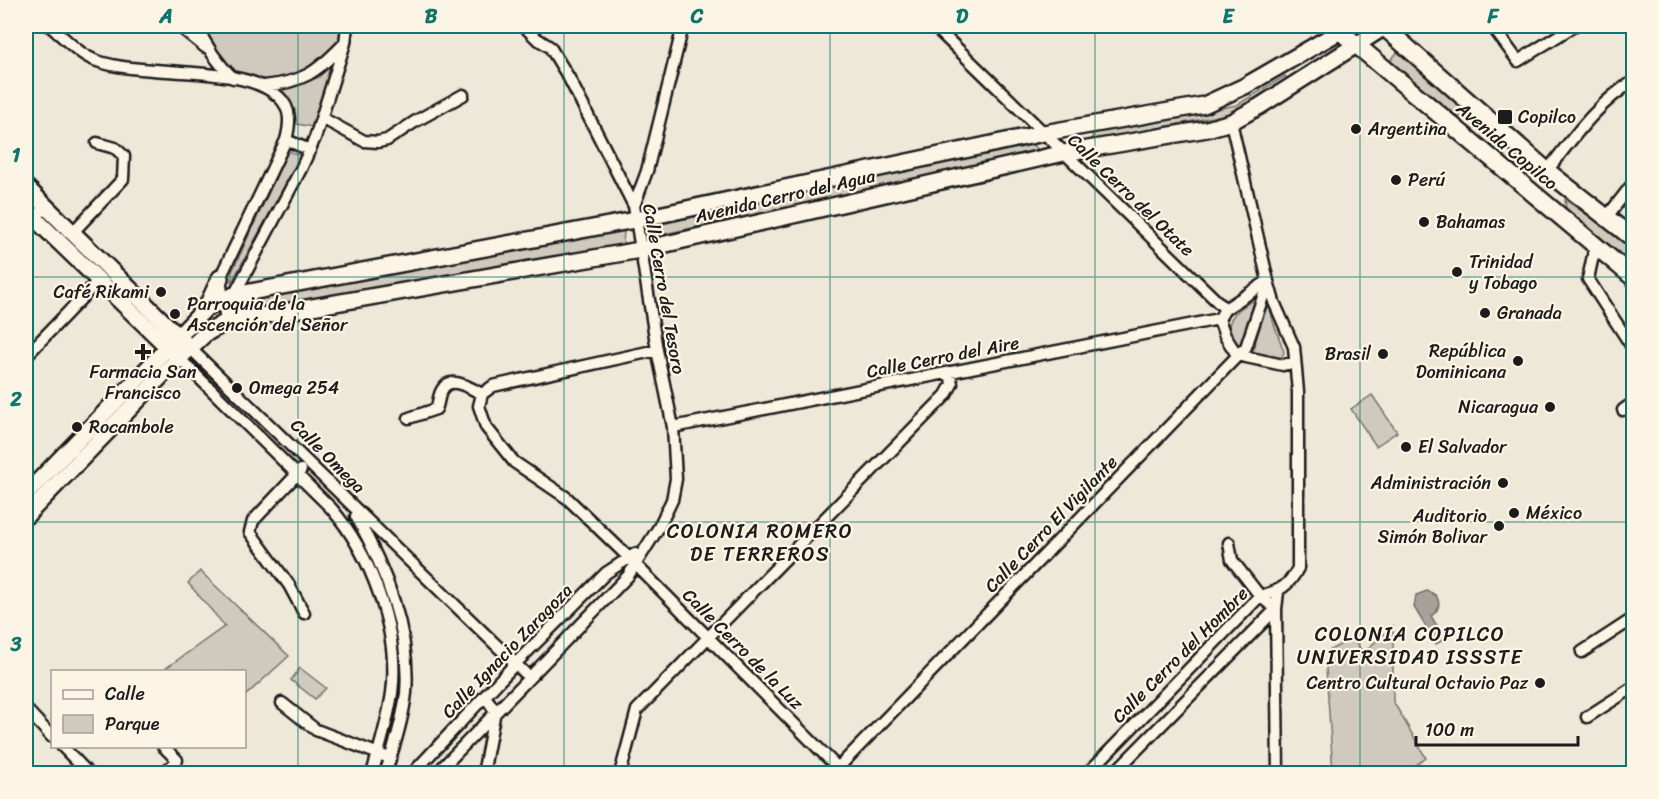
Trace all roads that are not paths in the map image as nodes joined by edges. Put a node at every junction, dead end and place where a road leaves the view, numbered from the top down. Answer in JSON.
{"nodes":[{"id":1,"x":50,"y":26,"type":"edge"},
{"id":2,"x":179,"y":26,"type":"edge"},
{"id":3,"x":197,"y":26,"type":"edge"},
{"id":4,"x":349,"y":26,"type":"edge"},
{"id":5,"x":524,"y":26,"type":"edge"},
{"id":6,"x":683,"y":26,"type":"edge"},
{"id":7,"x":934,"y":26,"type":"edge"},
{"id":8,"x":1385,"y":26,"type":"edge"},
{"id":9,"x":1492,"y":26,"type":"edge"},
{"id":10,"x":1574,"y":26,"type":"edge"},
{"id":11,"x":1341,"y":27,"type":"edge"},
{"id":12,"x":345,"y":43,"type":"junction"},
{"id":13,"x":1356,"y":44,"type":"junction"},
{"id":14,"x":208,"y":49,"type":"junction"},
{"id":15,"x":233,"y":78,"type":"junction"},
{"id":16,"x":1634,"y":81,"type":"edge"},
{"id":17,"x":264,"y":86,"type":"junction"},
{"id":18,"x":463,"y":95,"type":"dead end"},
{"id":19,"x":322,"y":118,"type":"junction"},
{"id":20,"x":1231,"y":122,"type":"junction"},
{"id":21,"x":1044,"y":133,"type":"junction"},
{"id":22,"x":286,"y":140,"type":"junction"},
{"id":23,"x":97,"y":143,"type":"dead end"},
{"id":24,"x":1519,"y":147,"type":"junction"},
{"id":25,"x":310,"y":150,"type":"junction"},
{"id":26,"x":1064,"y":153,"type":"junction"},
{"id":27,"x":1505,"y":170,"type":"junction"},
{"id":28,"x":1547,"y":171,"type":"junction"},
{"id":29,"x":1634,"y":182,"type":"edge"},
{"id":30,"x":26,"y":187,"type":"edge"},
{"id":31,"x":1584,"y":201,"type":"junction"},
{"id":32,"x":1548,"y":206,"type":"junction"},
{"id":33,"x":47,"y":207,"type":"junction"},
{"id":34,"x":635,"y":213,"type":"junction"},
{"id":35,"x":1606,"y":218,"type":"junction"},
{"id":36,"x":29,"y":219,"type":"edge"},
{"id":37,"x":74,"y":232,"type":"junction"},
{"id":38,"x":1634,"y":239,"type":"edge"},
{"id":39,"x":1595,"y":246,"type":"junction"},
{"id":40,"x":640,"y":250,"type":"junction"},
{"id":41,"x":220,"y":278,"type":"junction"},
{"id":42,"x":1634,"y":278,"type":"edge"},
{"id":43,"x":99,"y":280,"type":"junction"},
{"id":44,"x":1268,"y":281,"type":"junction"},
{"id":45,"x":229,"y":297,"type":"junction"},
{"id":46,"x":205,"y":309,"type":"junction"},
{"id":47,"x":1222,"y":314,"type":"junction"},
{"id":48,"x":230,"y":321,"type":"junction"},
{"id":49,"x":179,"y":348,"type":"junction"},
{"id":50,"x":657,"y":350,"type":"junction"},
{"id":51,"x":1634,"y":350,"type":"edge"},
{"id":52,"x":1237,"y":355,"type":"junction"},
{"id":53,"x":26,"y":356,"type":"edge"},
{"id":54,"x":1295,"y":362,"type":"junction"},
{"id":55,"x":950,"y":372,"type":"junction"},
{"id":56,"x":482,"y":394,"type":"junction"},
{"id":57,"x":1634,"y":402,"type":"edge"},
{"id":58,"x":1623,"y":410,"type":"dead end"},
{"id":59,"x":409,"y":418,"type":"dead end"},
{"id":60,"x":673,"y":427,"type":"junction"},
{"id":61,"x":308,"y":463,"type":"junction"},
{"id":62,"x":298,"y":474,"type":"junction"},
{"id":63,"x":28,"y":487,"type":"edge"},
{"id":64,"x":351,"y":507,"type":"junction"},
{"id":65,"x":26,"y":516,"type":"edge"},
{"id":66,"x":1229,"y":543,"type":"dead end"},
{"id":67,"x":633,"y":561,"type":"junction"},
{"id":68,"x":1278,"y":592,"type":"junction"},
{"id":69,"x":1260,"y":596,"type":"junction"},
{"id":70,"x":1276,"y":609,"type":"junction"},
{"id":71,"x":304,"y":613,"type":"dead end"},
{"id":72,"x":1634,"y":618,"type":"edge"},
{"id":73,"x":707,"y":638,"type":"junction"},
{"id":74,"x":1582,"y":652,"type":"dead end"},
{"id":75,"x":515,"y":664,"type":"junction"},
{"id":76,"x":528,"y":676,"type":"junction"},
{"id":77,"x":1632,"y":688,"type":"dead end"},
{"id":78,"x":484,"y":696,"type":"junction"},
{"id":79,"x":282,"y":703,"type":"dead end"},
{"id":80,"x":26,"y":709,"type":"edge"},
{"id":81,"x":495,"y":711,"type":"junction"},
{"id":82,"x":1587,"y":717,"type":"dead end"},
{"id":83,"x":51,"y":735,"type":"edge"},
{"id":84,"x":63,"y":748,"type":"edge"},
{"id":85,"x":164,"y":748,"type":"edge"},
{"id":86,"x":378,"y":753,"type":"junction"},
{"id":87,"x":390,"y":758,"type":"junction"},
{"id":88,"x":838,"y":772,"type":"edge"},
{"id":89,"x":89,"y":774,"type":"edge"},
{"id":90,"x":163,"y":774,"type":"edge"},
{"id":91,"x":372,"y":774,"type":"edge"},
{"id":92,"x":385,"y":774,"type":"edge"},
{"id":93,"x":412,"y":774,"type":"edge"},
{"id":94,"x":435,"y":774,"type":"edge"},
{"id":95,"x":483,"y":774,"type":"edge"},
{"id":96,"x":620,"y":774,"type":"edge"},
{"id":97,"x":1087,"y":774,"type":"edge"},
{"id":98,"x":1113,"y":774,"type":"edge"},
{"id":99,"x":1278,"y":774,"type":"edge"}],
"edges":[{"from":1,"to":15,"type":"street"},
{"from":2,"to":14,"type":"street"},
{"from":3,"to":14,"type":"street"},
{"from":4,"to":12,"type":"street"},
{"from":5,"to":34,"type":"street","name":"Calle Cerro del Tesoro"},
{"from":6,"to":34,"type":"street"},
{"from":7,"to":21,"type":"street","name":"Calle Cerro del Otate"},
{"from":8,"to":13,"type":"street","name":"Avenida Cerro del Agua"},
{"from":8,"to":24,"type":"main road","name":"Avenida Copilco"},
{"from":9,"to":10,"type":"street"},
{"from":11,"to":13,"type":"main road","name":"Avenida Copilco"},
{"from":11,"to":21,"type":"street","name":"Avenida Cerro del Agua"},
{"from":12,"to":17,"type":"street"},
{"from":12,"to":19,"type":"street"},
{"from":13,"to":20,"type":"street","name":"Avenida Cerro del Agua"},
{"from":13,"to":27,"type":"main road","name":"Avenida Copilco"},
{"from":14,"to":15,"type":"street"},
{"from":15,"to":17,"type":"street"},
{"from":16,"to":28,"type":"street"},
{"from":17,"to":22,"type":"street"},
{"from":18,"to":19,"type":"street"},
{"from":19,"to":25,"type":"street"},
{"from":20,"to":26,"type":"street","name":"Avenida Cerro del Agua"},
{"from":20,"to":44,"type":"street"},
{"from":21,"to":26,"type":"street","name":"Calle Cerro del Otate"},
{"from":21,"to":34,"type":"street","name":"Avenida Cerro del Agua"},
{"from":22,"to":25,"type":"street"},
{"from":22,"to":41,"type":"street"},
{"from":23,"to":37,"type":"street"},
{"from":24,"to":27,"type":"main road"},
{"from":24,"to":28,"type":"main road","name":"Avenida Copilco"},
{"from":25,"to":45,"type":"street"},
{"from":26,"to":40,"type":"street","name":"Avenida Cerro del Agua"},
{"from":26,"to":47,"type":"street","name":"Calle Cerro del Otate"},
{"from":27,"to":32,"type":"main road","name":"Avenida Copilco"},
{"from":28,"to":31,"type":"main road","name":"Avenida Copilco"},
{"from":29,"to":35,"type":"street"},
{"from":30,"to":33,"type":"street","name":"Calle Omega"},
{"from":31,"to":32,"type":"main road"},
{"from":31,"to":35,"type":"main road","name":"Avenida Copilco"},
{"from":32,"to":39,"type":"main road","name":"Avenida Copilco"},
{"from":33,"to":36,"type":"street"},
{"from":33,"to":37,"type":"street","name":"Calle Omega"},
{"from":34,"to":40,"type":"street","name":"Calle Cerro del Tesoro"},
{"from":34,"to":45,"type":"street","name":"Avenida Cerro del Agua"},
{"from":35,"to":38,"type":"main road","name":"Avenida Copilco"},
{"from":36,"to":43,"type":"street","name":"Calle Omega"},
{"from":37,"to":49,"type":"street","name":"Calle Omega"},
{"from":39,"to":42,"type":"main road","name":"Avenida Copilco"},
{"from":39,"to":51,"type":"street"},
{"from":40,"to":48,"type":"street","name":"Avenida Cerro del Agua"},
{"from":40,"to":50,"type":"street","name":"Calle Cerro del Tesoro"},
{"from":41,"to":45,"type":"street"},
{"from":41,"to":46,"type":"street"},
{"from":43,"to":49,"type":"street","name":"Calle Omega"},
{"from":43,"to":53,"type":"street"},
{"from":44,"to":47,"type":"street"},
{"from":44,"to":52,"type":"street","name":"Calle Cerro El Vigilante"},
{"from":44,"to":54,"type":"street"},
{"from":45,"to":46,"type":"street","name":"Avenida Cerro del Agua"},
{"from":45,"to":48,"type":"street"},
{"from":46,"to":49,"type":"street","name":"Avenida Cerro del Agua"},
{"from":47,"to":52,"type":"street","name":"Calle Cerro del Otate"},
{"from":47,"to":55,"type":"street","name":"Calle Cerro del Aire"},
{"from":48,"to":49,"type":"street","name":"Avenida Cerro del Agua"},
{"from":49,"to":61,"type":"street","name":"Calle Omega"},
{"from":49,"to":62,"type":"street","name":"Calle Omega"},
{"from":49,"to":63,"type":"street"},
{"from":49,"to":65,"type":"street"},
{"from":50,"to":56,"type":"street"},
{"from":50,"to":60,"type":"street","name":"Calle Cerro del Tesoro"},
{"from":52,"to":54,"type":"street"},
{"from":52,"to":88,"type":"street","name":"Calle Cerro El Vigilante"},
{"from":54,"to":68,"type":"street"},
{"from":55,"to":60,"type":"street","name":"Calle Cerro del Aire"},
{"from":55,"to":73,"type":"street"},
{"from":56,"to":59,"type":"street"},
{"from":56,"to":67,"type":"street","name":"Calle Cerro de la Luz"},
{"from":57,"to":58,"type":"street"},
{"from":60,"to":67,"type":"street","name":"Calle Cerro del Tesoro"},
{"from":61,"to":62,"type":"street"},
{"from":61,"to":64,"type":"street","name":"Calle Omega"},
{"from":62,"to":71,"type":"street"},
{"from":62,"to":86,"type":"street","name":"Calle Omega"},
{"from":64,"to":75,"type":"street","name":"Calle Omega"},
{"from":64,"to":87,"type":"street"},
{"from":66,"to":69,"type":"street"},
{"from":67,"to":73,"type":"street","name":"Calle Cerro de la Luz"},
{"from":67,"to":75,"type":"street","name":"Calle Ignacio Zaragoza"},
{"from":67,"to":76,"type":"street","name":"Calle Ignacio Zaragoza"},
{"from":68,"to":69,"type":"street","name":"Calle Cerro del Hombre"},
{"from":68,"to":70,"type":"street","name":"Calle Cerro del Hombre"},
{"from":69,"to":70,"type":"street"},
{"from":69,"to":97,"type":"street","name":"Calle Cerro del Hombre"},
{"from":70,"to":98,"type":"street","name":"Calle Cerro del Hombre"},
{"from":70,"to":99,"type":"street"},
{"from":72,"to":74,"type":"street"},
{"from":73,"to":88,"type":"street","name":"Calle Cerro de la Luz"},
{"from":73,"to":96,"type":"street"},
{"from":75,"to":76,"type":"street","name":"Calle Omega"},
{"from":75,"to":78,"type":"street","name":"Calle Ignacio Zaragoza"},
{"from":76,"to":81,"type":"street","name":"Calle Ignacio Zaragoza"},
{"from":77,"to":82,"type":"street"},
{"from":78,"to":81,"type":"street"},
{"from":78,"to":93,"type":"street","name":"Calle Ignacio Zaragoza"},
{"from":79,"to":86,"type":"street"},
{"from":80,"to":83,"type":"street"},
{"from":81,"to":94,"type":"street","name":"Calle Ignacio Zaragoza"},
{"from":81,"to":95,"type":"street"},
{"from":84,"to":89,"type":"street"},
{"from":85,"to":90,"type":"street"},
{"from":86,"to":87,"type":"street"},
{"from":86,"to":91,"type":"street","name":"Calle Omega"},
{"from":87,"to":92,"type":"street"}]}
